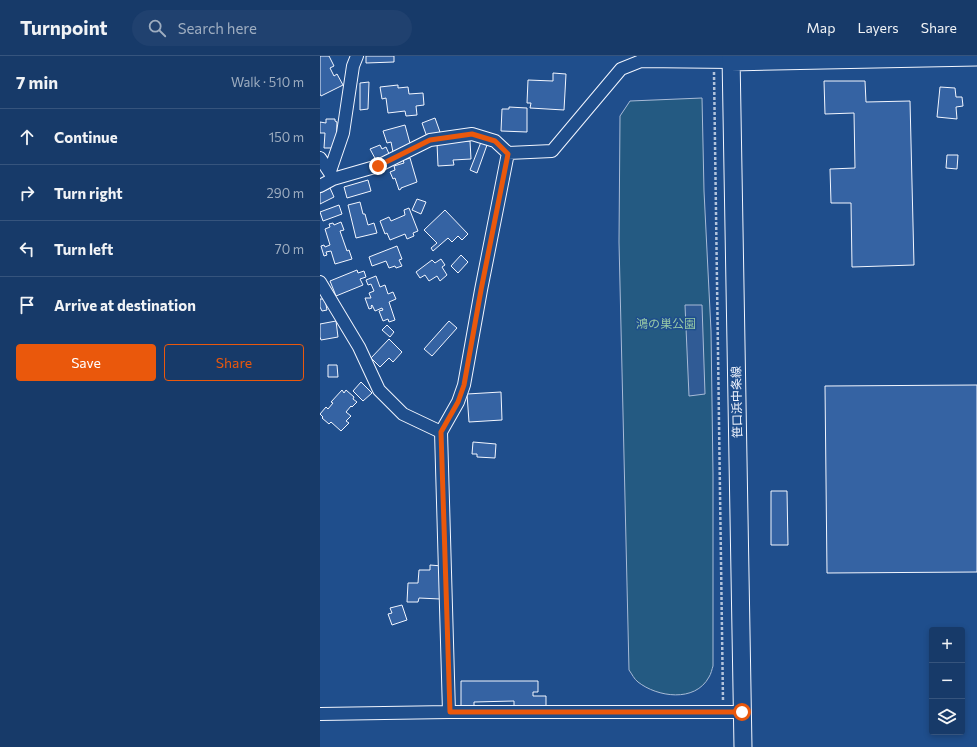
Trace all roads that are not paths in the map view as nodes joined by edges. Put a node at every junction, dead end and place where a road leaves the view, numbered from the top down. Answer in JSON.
{"nodes":[{"id":1,"x":357,"y":56,"type":"edge"},
{"id":2,"x":977,"y":57,"type":"edge"},
{"id":3,"x":731,"y":59,"type":"edge"},
{"id":4,"x":508,"y":154,"type":"junction"},
{"id":5,"x":320,"y":158,"type":"edge"},
{"id":6,"x":331,"y":175,"type":"junction"},
{"id":7,"x":320,"y":186,"type":"edge"},
{"id":8,"x":320,"y":282,"type":"edge"},
{"id":9,"x":441,"y":432,"type":"junction"},
{"id":10,"x":450,"y":712,"type":"junction"},
{"id":11,"x":742,"y":712,"type":"junction"},
{"id":12,"x":320,"y":714,"type":"edge"},
{"id":13,"x":743,"y":747,"type":"edge"}],
"edges":[{"from":1,"to":6,"type":"street"},
{"from":2,"to":3,"type":"main road"},
{"from":3,"to":4,"type":"street"},
{"from":3,"to":11,"type":"main road","name":"笹口浜中条線"},
{"from":4,"to":6,"type":"street"},
{"from":4,"to":9,"type":"street"},
{"from":5,"to":6,"type":"street"},
{"from":6,"to":7,"type":"street"},
{"from":8,"to":9,"type":"street"},
{"from":9,"to":10,"type":"street"},
{"from":10,"to":11,"type":"street"},
{"from":10,"to":12,"type":"street"},
{"from":11,"to":13,"type":"main road","name":"笹口浜中条線"}]}
